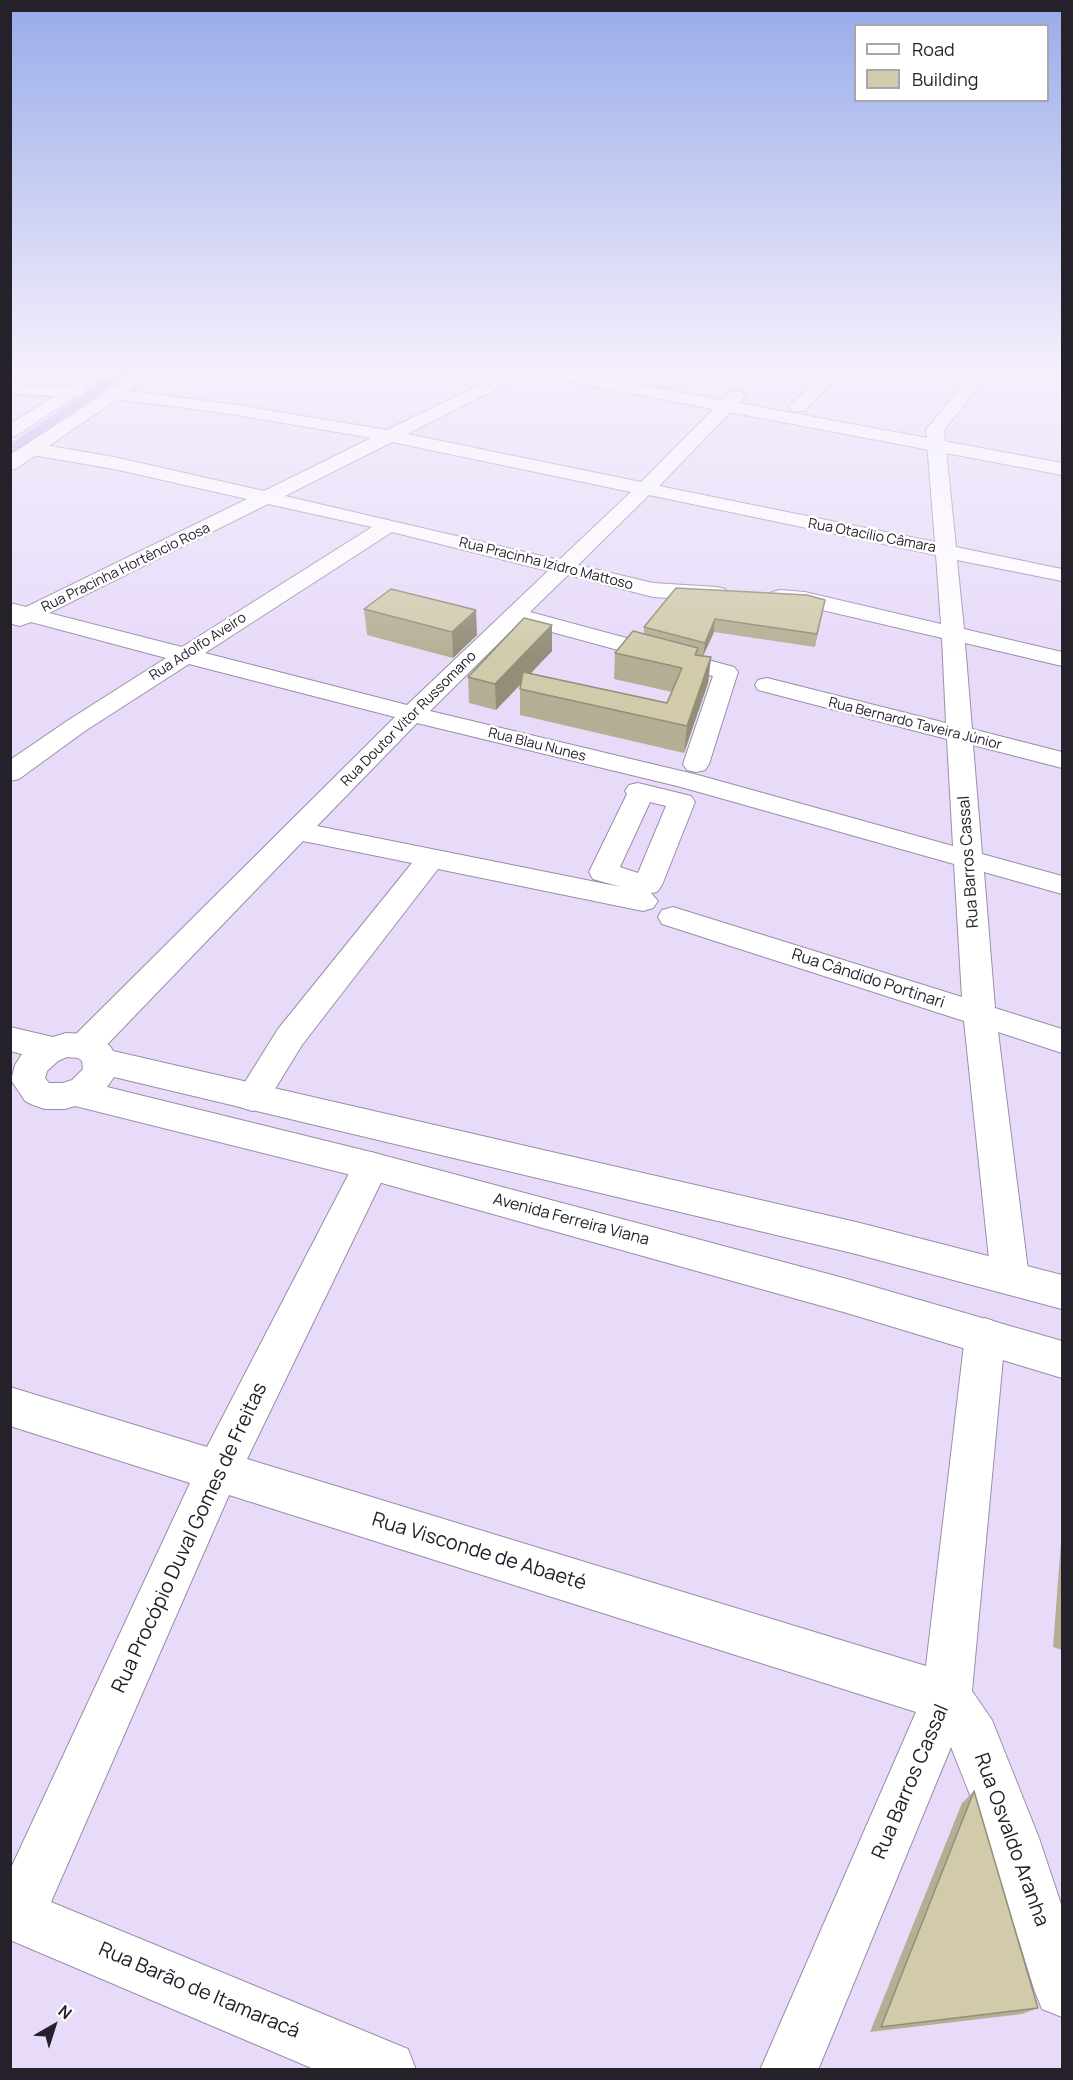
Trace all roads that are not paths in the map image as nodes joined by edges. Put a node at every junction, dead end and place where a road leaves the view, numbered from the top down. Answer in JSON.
{"nodes":[{"id":1,"x":114,"y":463,"type":"edge"},
{"id":2,"x":337,"y":463,"type":"edge"},
{"id":3,"x":517,"y":463,"type":"edge"},
{"id":4,"x":671,"y":463,"type":"edge"},
{"id":5,"x":938,"y":463,"type":"edge"},
{"id":6,"x":1038,"y":463,"type":"edge"},
{"id":7,"x":1062,"y":469,"type":"edge"},
{"id":8,"x":644,"y":490,"type":"junction"},
{"id":9,"x":268,"y":498,"type":"junction"},
{"id":10,"x":389,"y":525,"type":"junction"},
{"id":11,"x":946,"y":551,"type":"junction"},
{"id":12,"x":563,"y":569,"type":"junction"},
{"id":13,"x":1062,"y":575,"type":"edge"},
{"id":14,"x":732,"y":595,"type":"edge"},
{"id":15,"x":756,"y":595,"type":"edge"},
{"id":16,"x":515,"y":615,"type":"junction"},
{"id":17,"x":17,"y":616,"type":"edge"},
{"id":18,"x":953,"y":634,"type":"junction"},
{"id":19,"x":184,"y":655,"type":"junction"},
{"id":20,"x":1062,"y":659,"type":"edge"},
{"id":21,"x":767,"y":685,"type":"dead end"},
{"id":22,"x":412,"y":714,"type":"junction"},
{"id":23,"x":960,"y":736,"type":"junction"},
{"id":24,"x":1062,"y":760,"type":"edge"},
{"id":25,"x":615,"y":764,"type":"junction"},
{"id":26,"x":696,"y":764,"type":"dead end"},
{"id":27,"x":10,"y":773,"type":"edge"},
{"id":28,"x":641,"y":792,"type":"dead end"},
{"id":29,"x":297,"y":831,"type":"junction"},
{"id":30,"x":432,"y":857,"type":"junction"},
{"id":31,"x":968,"y":859,"type":"junction"},
{"id":32,"x":1062,"y":885,"type":"edge"},
{"id":33,"x":643,"y":901,"type":"dead end"},
{"id":34,"x":673,"y":916,"type":"dead end"},
{"id":35,"x":979,"y":1014,"type":"junction"},
{"id":36,"x":10,"y":1039,"type":"edge"},
{"id":37,"x":1062,"y":1041,"type":"edge"},
{"id":38,"x":52,"y":1049,"type":"junction"},
{"id":39,"x":93,"y":1054,"type":"junction"},
{"id":40,"x":19,"y":1078,"type":"edge"},
{"id":41,"x":76,"y":1092,"type":"junction"},
{"id":42,"x":252,"y":1098,"type":"junction"},
{"id":43,"x":371,"y":1166,"type":"junction"},
{"id":44,"x":1010,"y":1278,"type":"junction"},
{"id":45,"x":1062,"y":1292,"type":"edge"},
{"id":46,"x":985,"y":1336,"type":"junction"},
{"id":47,"x":1062,"y":1360,"type":"edge"},
{"id":48,"x":10,"y":1406,"type":"edge"},
{"id":49,"x":218,"y":1471,"type":"junction"},
{"id":50,"x":947,"y":1697,"type":"junction"},
{"id":51,"x":14,"y":1914,"type":"edge"},
{"id":52,"x":1062,"y":1989,"type":"edge"},
{"id":53,"x":387,"y":2070,"type":"edge"},
{"id":54,"x":789,"y":2070,"type":"edge"}],
"edges":[{"from":1,"to":9,"type":"street","name":"Rua Pracinha Izidro Mattoso"},
{"from":2,"to":9,"type":"street","name":"Rua Pracinha Hortêncio Rosa"},
{"from":3,"to":8,"type":"street","name":"Rua Otacílio Câmara"},
{"from":4,"to":8,"type":"street","name":"Rua Doutor Vitor Russomano"},
{"from":5,"to":11,"type":"street","name":"Rua Barros Cassal"},
{"from":6,"to":7,"type":"street"},
{"from":8,"to":11,"type":"street","name":"Rua Otacílio Câmara"},
{"from":8,"to":12,"type":"street","name":"Rua Doutor Vitor Russomano"},
{"from":9,"to":10,"type":"street","name":"Rua Pracinha Izidro Mattoso"},
{"from":9,"to":17,"type":"street","name":"Rua Pracinha Hortêncio Rosa"},
{"from":10,"to":12,"type":"street","name":"Rua Pracinha Izidro Mattoso"},
{"from":10,"to":19,"type":"street","name":"Rua Adolfo Aveiro"},
{"from":11,"to":13,"type":"street","name":"Rua Otacílio Câmara"},
{"from":11,"to":18,"type":"street","name":"Rua Barros Cassal"},
{"from":12,"to":14,"type":"street","name":"Rua Pracinha Izidro Mattoso"},
{"from":12,"to":16,"type":"street","name":"Rua Doutor Vitor Russomano"},
{"from":15,"to":18,"type":"street"},
{"from":16,"to":22,"type":"street","name":"Rua Doutor Vitor Russomano"},
{"from":16,"to":26,"type":"street"},
{"from":17,"to":19,"type":"street","name":"Rua Blau Nunes"},
{"from":18,"to":20,"type":"street"},
{"from":18,"to":23,"type":"street","name":"Rua Barros Cassal"},
{"from":19,"to":22,"type":"street","name":"Rua Blau Nunes"},
{"from":19,"to":27,"type":"street","name":"Rua Adolfo Aveiro"},
{"from":21,"to":23,"type":"street","name":"Rua Bernardo Taveira Júnior"},
{"from":22,"to":25,"type":"street","name":"Rua Blau Nunes"},
{"from":22,"to":29,"type":"street","name":"Rua Doutor Vitor Russomano"},
{"from":23,"to":24,"type":"street","name":"Rua Bernardo Taveira Júnior"},
{"from":23,"to":31,"type":"street","name":"Rua Barros Cassal"},
{"from":25,"to":28,"type":"street"},
{"from":25,"to":31,"type":"street","name":"Rua Blau Nunes"},
{"from":29,"to":30,"type":"street"},
{"from":29,"to":39,"type":"street","name":"Rua Doutor Vitor Russomano"},
{"from":30,"to":33,"type":"street"},
{"from":30,"to":42,"type":"street"},
{"from":31,"to":32,"type":"street","name":"Rua Blau Nunes"},
{"from":31,"to":35,"type":"street","name":"Rua Barros Cassal"},
{"from":34,"to":35,"type":"street","name":"Rua Cândido Portinari"},
{"from":35,"to":37,"type":"street","name":"Rua Cândido Portinari"},
{"from":35,"to":44,"type":"street","name":"Rua Barros Cassal"},
{"from":36,"to":38,"type":"street"},
{"from":38,"to":39,"type":"street"},
{"from":38,"to":40,"type":"street"},
{"from":39,"to":41,"type":"street","name":"Rua Doutor Vitor Russomano"},
{"from":39,"to":42,"type":"street"},
{"from":40,"to":41,"type":"street"},
{"from":41,"to":43,"type":"street","name":"Avenida Ferreira Viana"},
{"from":42,"to":44,"type":"street"},
{"from":43,"to":46,"type":"street","name":"Avenida Ferreira Viana"},
{"from":43,"to":49,"type":"street","name":"Rua Procópio Duval Gomes de Freitas"},
{"from":44,"to":45,"type":"street"},
{"from":46,"to":47,"type":"street","name":"Avenida Ferreira Viana"},
{"from":46,"to":50,"type":"street","name":"Rua Barros Cassal"},
{"from":48,"to":49,"type":"street","name":"Rua Visconde de Abaeté"},
{"from":49,"to":50,"type":"street","name":"Rua Visconde de Abaeté"},
{"from":49,"to":51,"type":"street","name":"Rua Procópio Duval Gomes de Freitas"},
{"from":50,"to":52,"type":"street","name":"Rua Osvaldo Aranha"},
{"from":50,"to":54,"type":"street","name":"Rua Barros Cassal"},
{"from":51,"to":53,"type":"street","name":"Rua Barão de Itamaracá"}]}
